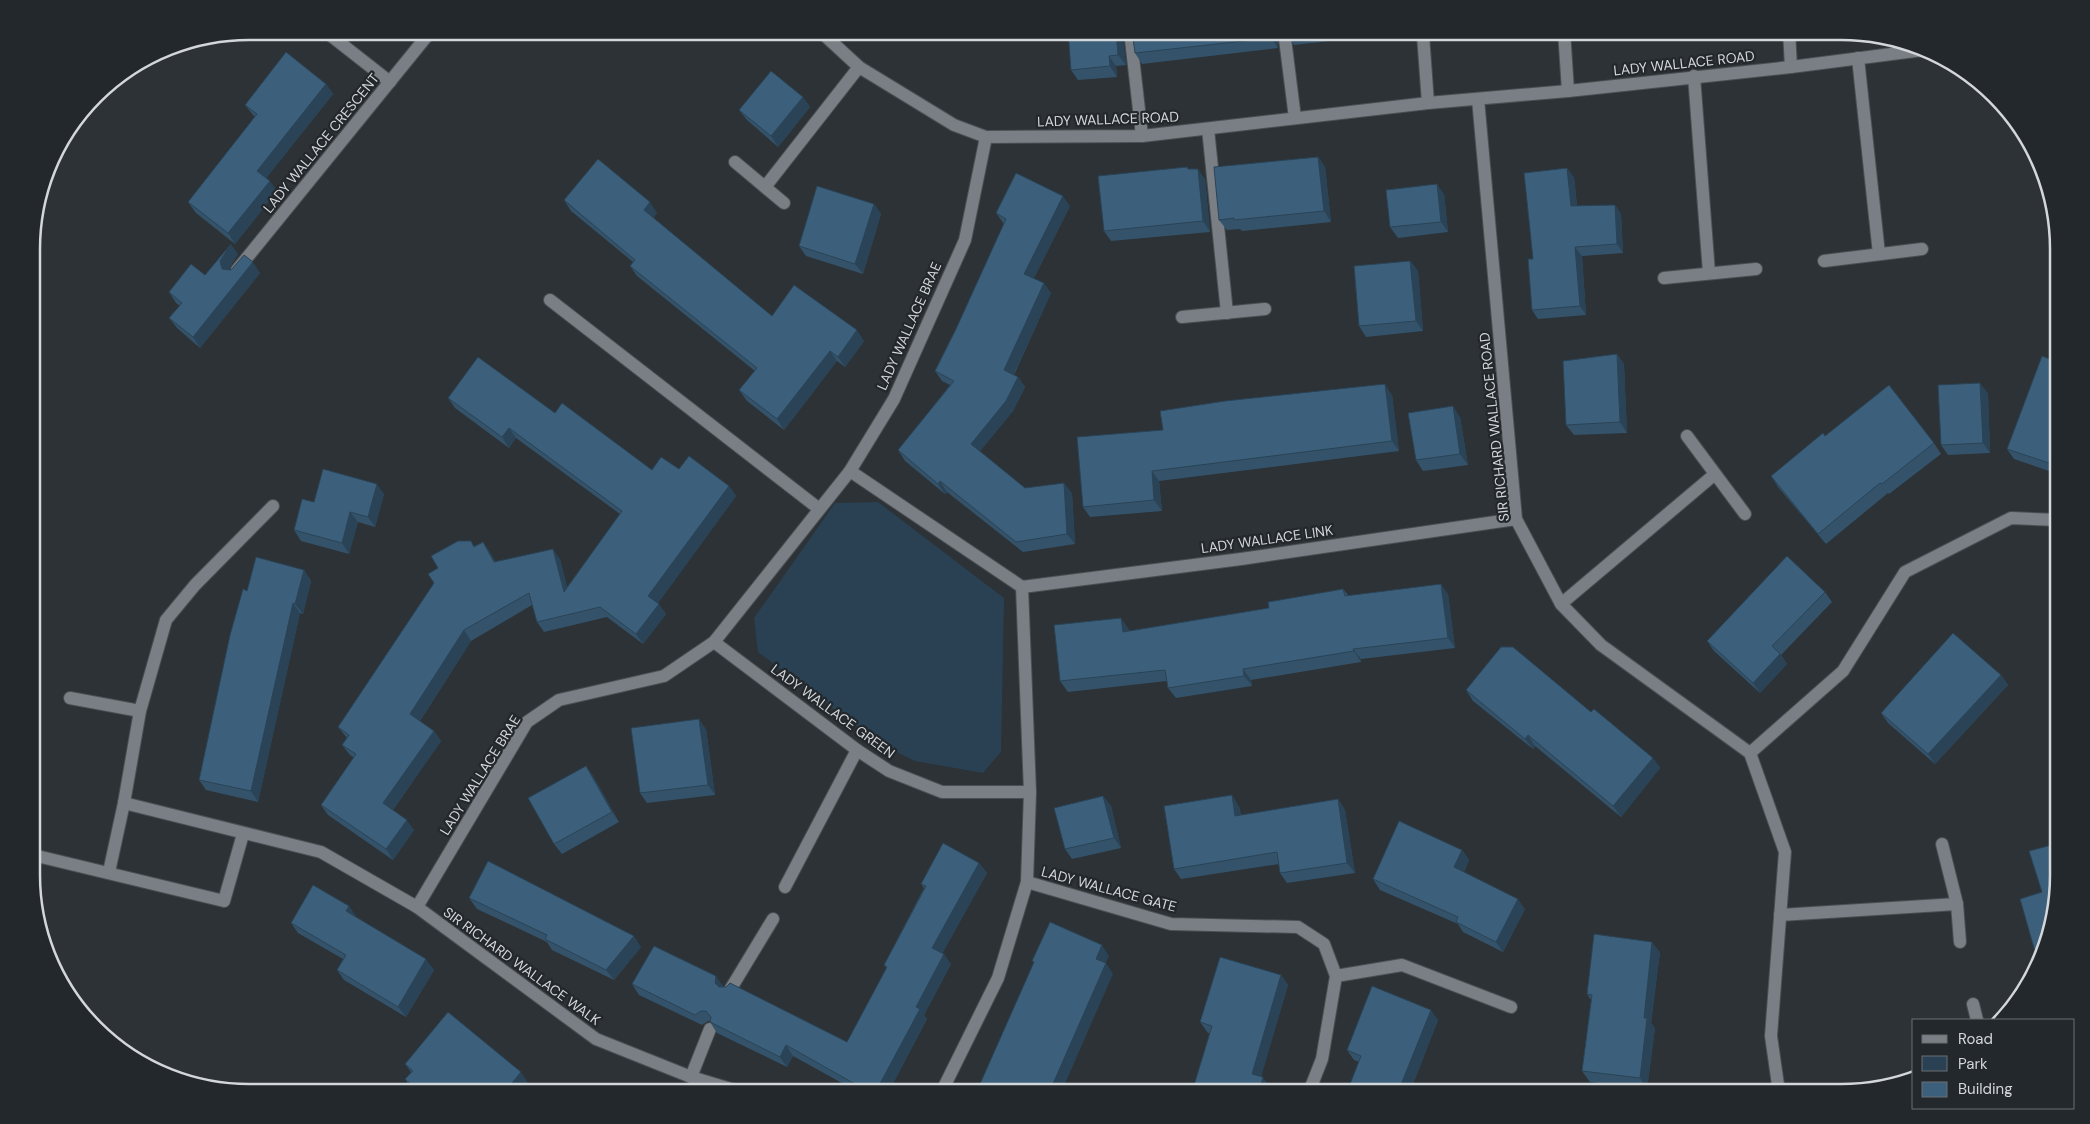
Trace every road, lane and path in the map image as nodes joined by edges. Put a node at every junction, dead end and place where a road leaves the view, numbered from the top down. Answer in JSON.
{"nodes":[{"id":1,"x":336,"y":40,"type":"edge"},
{"id":2,"x":424,"y":40,"type":"edge"},
{"id":3,"x":830,"y":40,"type":"edge"},
{"id":4,"x":1131,"y":40,"type":"edge"},
{"id":5,"x":1285,"y":40,"type":"edge"},
{"id":6,"x":1423,"y":40,"type":"edge"},
{"id":7,"x":1565,"y":40,"type":"edge"},
{"id":8,"x":1790,"y":40,"type":"edge"},
{"id":9,"x":1910,"y":52,"type":"edge"},
{"id":10,"x":1858,"y":58,"type":"junction"},
{"id":11,"x":859,"y":67,"type":"junction"},
{"id":12,"x":1791,"y":67,"type":"junction"},
{"id":13,"x":1694,"y":76,"type":"junction"},
{"id":14,"x":390,"y":82,"type":"junction"},
{"id":15,"x":1568,"y":91,"type":"junction"},
{"id":16,"x":1478,"y":98,"type":"junction"},
{"id":17,"x":1428,"y":103,"type":"junction"},
{"id":18,"x":1295,"y":118,"type":"junction"},
{"id":19,"x":1208,"y":129,"type":"junction"},
{"id":20,"x":1142,"y":136,"type":"junction"},
{"id":21,"x":986,"y":137,"type":"junction"},
{"id":22,"x":735,"y":162,"type":"dead end"},
{"id":23,"x":765,"y":187,"type":"junction"},
{"id":24,"x":784,"y":203,"type":"dead end"},
{"id":25,"x":1922,"y":249,"type":"dead end"},
{"id":26,"x":1879,"y":254,"type":"junction"},
{"id":27,"x":1824,"y":261,"type":"dead end"},
{"id":28,"x":1756,"y":269,"type":"dead end"},
{"id":29,"x":235,"y":273,"type":"edge"},
{"id":30,"x":1709,"y":273,"type":"junction"},
{"id":31,"x":1664,"y":278,"type":"dead end"},
{"id":32,"x":550,"y":300,"type":"dead end"},
{"id":33,"x":1265,"y":309,"type":"dead end"},
{"id":34,"x":1227,"y":313,"type":"junction"},
{"id":35,"x":1182,"y":317,"type":"dead end"},
{"id":36,"x":1687,"y":436,"type":"dead end"},
{"id":37,"x":850,"y":471,"type":"junction"},
{"id":38,"x":1715,"y":474,"type":"junction"},
{"id":39,"x":274,"y":506,"type":"dead end"},
{"id":40,"x":818,"y":508,"type":"junction"},
{"id":41,"x":1745,"y":514,"type":"dead end"},
{"id":42,"x":1516,"y":519,"type":"junction"},
{"id":43,"x":2050,"y":520,"type":"edge"},
{"id":44,"x":1022,"y":587,"type":"junction"},
{"id":45,"x":1560,"y":604,"type":"junction"},
{"id":46,"x":714,"y":642,"type":"junction"},
{"id":47,"x":70,"y":698,"type":"dead end"},
{"id":48,"x":140,"y":711,"type":"junction"},
{"id":49,"x":857,"y":750,"type":"junction"},
{"id":50,"x":1750,"y":753,"type":"junction"},
{"id":51,"x":1030,"y":792,"type":"junction"},
{"id":52,"x":124,"y":803,"type":"junction"},
{"id":53,"x":243,"y":834,"type":"junction"},
{"id":54,"x":1942,"y":844,"type":"dead end"},
{"id":55,"x":40,"y":857,"type":"edge"},
{"id":56,"x":109,"y":872,"type":"junction"},
{"id":57,"x":1027,"y":882,"type":"junction"},
{"id":58,"x":785,"y":887,"type":"dead end"},
{"id":59,"x":1956,"y":904,"type":"junction"},
{"id":60,"x":417,"y":907,"type":"junction"},
{"id":61,"x":1780,"y":915,"type":"junction"},
{"id":62,"x":773,"y":919,"type":"dead end"},
{"id":63,"x":1960,"y":942,"type":"dead end"},
{"id":64,"x":1336,"y":976,"type":"junction"},
{"id":65,"x":730,"y":990,"type":"edge"},
{"id":66,"x":1973,"y":1004,"type":"dead end"},
{"id":67,"x":1511,"y":1007,"type":"dead end"},
{"id":68,"x":1977,"y":1019,"type":"edge"},
{"id":69,"x":710,"y":1030,"type":"edge"},
{"id":70,"x":691,"y":1077,"type":"junction"},
{"id":71,"x":714,"y":1084,"type":"edge"},
{"id":72,"x":945,"y":1084,"type":"edge"},
{"id":73,"x":1312,"y":1084,"type":"edge"},
{"id":74,"x":1778,"y":1084,"type":"edge"}],
"edges":[{"from":1,"to":14,"type":"street"},
{"from":2,"to":14,"type":"street","name":"LADY WALLACE CRESCENT"},
{"from":3,"to":11,"type":"street","name":"LADY WALLACE ROAD"},
{"from":4,"to":20,"type":"street"},
{"from":5,"to":18,"type":"street"},
{"from":6,"to":17,"type":"street"},
{"from":7,"to":15,"type":"street"},
{"from":8,"to":12,"type":"street"},
{"from":9,"to":10,"type":"street","name":"LADY WALLACE ROAD"},
{"from":10,"to":12,"type":"street","name":"LADY WALLACE ROAD"},
{"from":10,"to":26,"type":"street"},
{"from":11,"to":21,"type":"street","name":"LADY WALLACE ROAD"},
{"from":11,"to":23,"type":"street"},
{"from":12,"to":13,"type":"street","name":"LADY WALLACE ROAD"},
{"from":13,"to":15,"type":"street","name":"LADY WALLACE ROAD"},
{"from":13,"to":30,"type":"street"},
{"from":14,"to":29,"type":"street","name":"LADY WALLACE CRESCENT"},
{"from":15,"to":16,"type":"street","name":"LADY WALLACE ROAD"},
{"from":16,"to":17,"type":"street","name":"LADY WALLACE ROAD"},
{"from":16,"to":42,"type":"street","name":"SIR RICHARD WALLACE ROAD"},
{"from":17,"to":18,"type":"street","name":"LADY WALLACE ROAD"},
{"from":18,"to":19,"type":"street","name":"LADY WALLACE ROAD"},
{"from":19,"to":20,"type":"street","name":"LADY WALLACE ROAD"},
{"from":19,"to":34,"type":"street"},
{"from":20,"to":21,"type":"street","name":"LADY WALLACE ROAD"},
{"from":21,"to":37,"type":"street","name":"LADY WALLACE BRAE"},
{"from":22,"to":23,"type":"street"},
{"from":23,"to":24,"type":"street"},
{"from":25,"to":26,"type":"street"},
{"from":26,"to":27,"type":"street"},
{"from":28,"to":30,"type":"street"},
{"from":30,"to":31,"type":"street"},
{"from":32,"to":40,"type":"street"},
{"from":33,"to":34,"type":"street"},
{"from":34,"to":35,"type":"street"},
{"from":36,"to":38,"type":"street"},
{"from":37,"to":40,"type":"street","name":"LADY WALLACE BRAE"},
{"from":37,"to":44,"type":"street"},
{"from":38,"to":41,"type":"street"},
{"from":38,"to":45,"type":"street"},
{"from":39,"to":48,"type":"street"},
{"from":40,"to":46,"type":"street","name":"LADY WALLACE BRAE"},
{"from":42,"to":44,"type":"street","name":"LADY WALLACE LINK"},
{"from":42,"to":45,"type":"street","name":"SIR RICHARD WALLACE ROAD"},
{"from":43,"to":50,"type":"street"},
{"from":44,"to":51,"type":"street"},
{"from":45,"to":50,"type":"street","name":"SIR RICHARD WALLACE ROAD"},
{"from":46,"to":49,"type":"street","name":"LADY WALLACE GREEN"},
{"from":46,"to":60,"type":"street","name":"LADY WALLACE BRAE"},
{"from":47,"to":48,"type":"street"},
{"from":48,"to":52,"type":"street"},
{"from":49,"to":51,"type":"street","name":"LADY WALLACE GREEN"},
{"from":49,"to":58,"type":"street"},
{"from":50,"to":61,"type":"street"},
{"from":51,"to":57,"type":"street"},
{"from":52,"to":53,"type":"street","name":"SIR RICHARD WALLACE WALK"},
{"from":52,"to":56,"type":"street"},
{"from":53,"to":56,"type":"street"},
{"from":53,"to":60,"type":"street","name":"SIR RICHARD WALLACE WALK"},
{"from":54,"to":59,"type":"street"},
{"from":55,"to":56,"type":"street"},
{"from":57,"to":64,"type":"street","name":"LADY WALLACE GATE"},
{"from":57,"to":72,"type":"street"},
{"from":59,"to":61,"type":"street"},
{"from":59,"to":63,"type":"street"},
{"from":60,"to":70,"type":"street","name":"SIR RICHARD WALLACE WALK"},
{"from":61,"to":74,"type":"street"},
{"from":62,"to":65,"type":"street"},
{"from":64,"to":67,"type":"street"},
{"from":64,"to":73,"type":"street"},
{"from":66,"to":68,"type":"street"},
{"from":69,"to":70,"type":"street"},
{"from":70,"to":71,"type":"street","name":"SIR RICHARD WALLACE WALK"}]}
